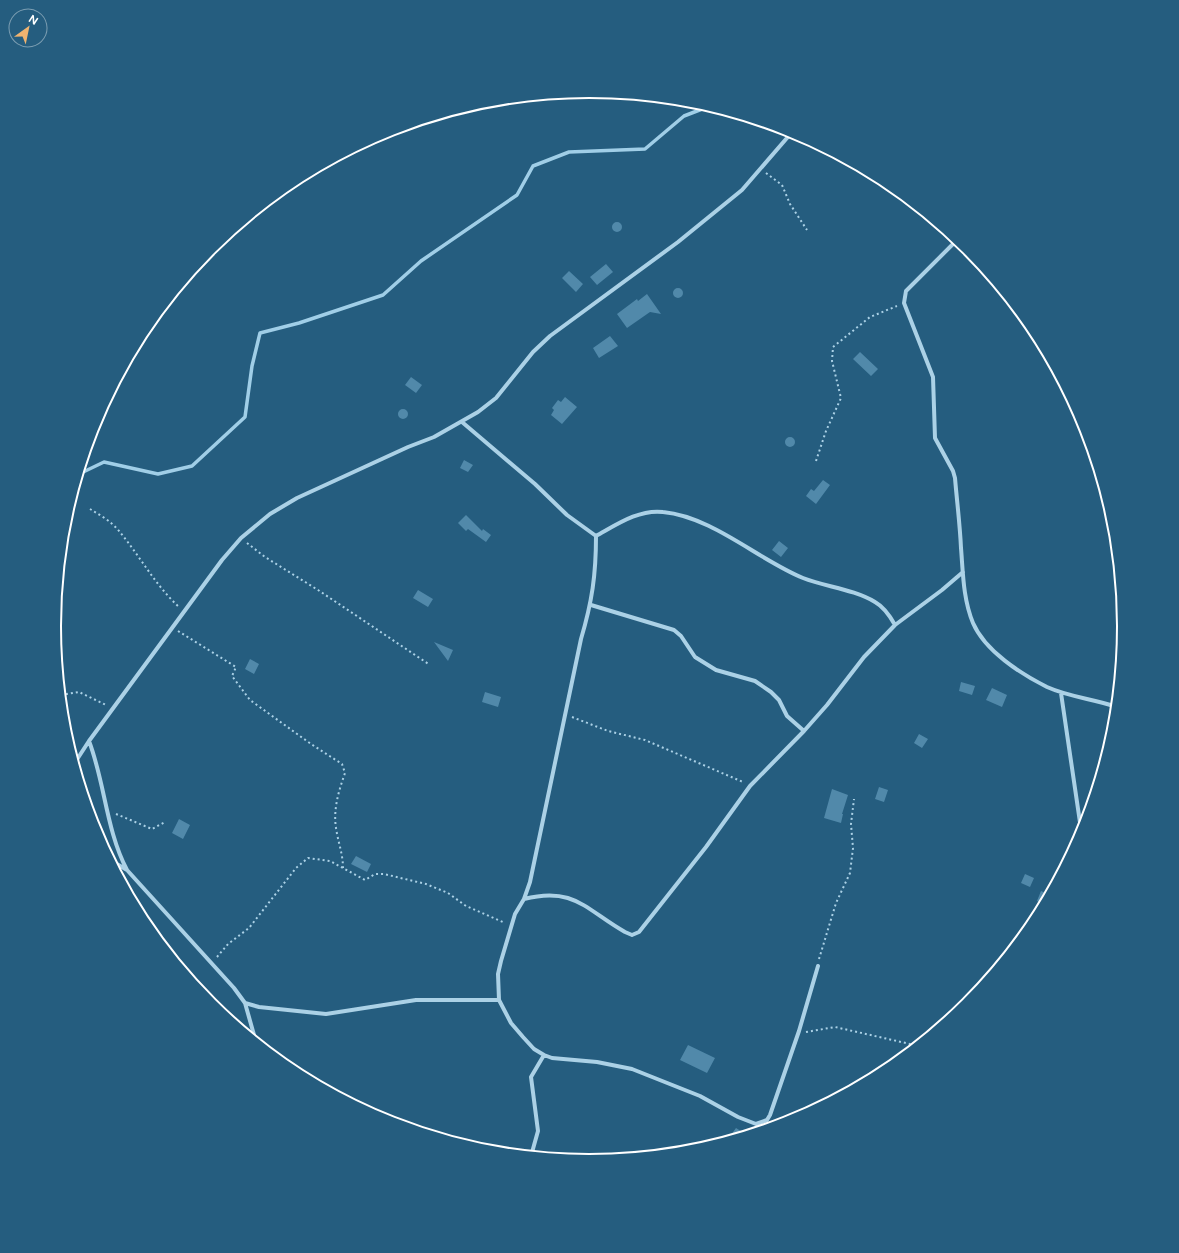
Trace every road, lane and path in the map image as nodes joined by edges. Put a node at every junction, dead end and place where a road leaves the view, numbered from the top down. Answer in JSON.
{"nodes":[{"id":1,"x":789,"y":137,"type":"edge"},
{"id":2,"x":760,"y":169,"type":"junction"},
{"id":3,"x":806,"y":230,"type":"dead end"},
{"id":4,"x":953,"y":244,"type":"edge"},
{"id":5,"x":904,"y":303,"type":"junction"},
{"id":6,"x":462,"y":422,"type":"junction"},
{"id":7,"x":816,"y":461,"type":"dead end"},
{"id":8,"x":90,"y":509,"type":"dead end"},
{"id":9,"x":596,"y":536,"type":"junction"},
{"id":10,"x":241,"y":538,"type":"junction"},
{"id":11,"x":962,"y":572,"type":"junction"},
{"id":12,"x":591,"y":605,"type":"junction"},
{"id":13,"x":184,"y":611,"type":"junction"},
{"id":14,"x":895,"y":624,"type":"junction"},
{"id":15,"x":174,"y":628,"type":"junction"},
{"id":16,"x":430,"y":665,"type":"dead end"},
{"id":17,"x":1061,"y":692,"type":"junction"},
{"id":18,"x":66,"y":695,"type":"edge"},
{"id":19,"x":1111,"y":706,"type":"edge"},
{"id":20,"x":114,"y":709,"type":"junction"},
{"id":21,"x":565,"y":715,"type":"junction"},
{"id":22,"x":804,"y":731,"type":"junction"},
{"id":23,"x":89,"y":741,"type":"junction"},
{"id":24,"x":78,"y":758,"type":"edge"},
{"id":25,"x":750,"y":786,"type":"junction"},
{"id":26,"x":854,"y":799,"type":"dead end"},
{"id":27,"x":108,"y":807,"type":"junction"},
{"id":28,"x":165,"y":822,"type":"dead end"},
{"id":29,"x":1080,"y":823,"type":"edge"},
{"id":30,"x":119,"y":865,"type":"edge"},
{"id":31,"x":343,"y":868,"type":"junction"},
{"id":32,"x":127,"y":870,"type":"junction"},
{"id":33,"x":524,"y":898,"type":"junction"},
{"id":34,"x":511,"y":925,"type":"junction"},
{"id":35,"x":212,"y":962,"type":"junction"},
{"id":36,"x":818,"y":966,"type":"joint"},
{"id":37,"x":499,"y":1000,"type":"junction"},
{"id":38,"x":245,"y":1002,"type":"junction"},
{"id":39,"x":799,"y":1031,"type":"junction"},
{"id":40,"x":254,"y":1035,"type":"edge"},
{"id":41,"x":913,"y":1045,"type":"edge"},
{"id":42,"x":544,"y":1055,"type":"junction"},
{"id":43,"x":532,"y":1151,"type":"edge"}],
"edges":[{"from":1,"to":2,"type":"street"},
{"from":2,"to":3,"type":"path"},
{"from":2,"to":6,"type":"street"},
{"from":4,"to":5,"type":"street"},
{"from":5,"to":7,"type":"path"},
{"from":5,"to":11,"type":"street"},
{"from":6,"to":9,"type":"street"},
{"from":6,"to":10,"type":"street"},
{"from":8,"to":13,"type":"path"},
{"from":9,"to":12,"type":"street"},
{"from":9,"to":14,"type":"street"},
{"from":10,"to":13,"type":"street"},
{"from":10,"to":16,"type":"path"},
{"from":11,"to":14,"type":"street"},
{"from":11,"to":17,"type":"street"},
{"from":12,"to":21,"type":"street"},
{"from":12,"to":22,"type":"street"},
{"from":13,"to":15,"type":"street"},
{"from":14,"to":22,"type":"street"},
{"from":15,"to":20,"type":"street"},
{"from":15,"to":31,"type":"path"},
{"from":17,"to":19,"type":"street"},
{"from":17,"to":29,"type":"street"},
{"from":18,"to":20,"type":"path"},
{"from":20,"to":23,"type":"street"},
{"from":21,"to":25,"type":"path"},
{"from":21,"to":33,"type":"street"},
{"from":22,"to":25,"type":"street"},
{"from":23,"to":24,"type":"street"},
{"from":23,"to":27,"type":"street"},
{"from":25,"to":33,"type":"street"},
{"from":26,"to":36,"type":"path"},
{"from":27,"to":28,"type":"path"},
{"from":27,"to":32,"type":"street"},
{"from":30,"to":32,"type":"street"},
{"from":31,"to":34,"type":"path"},
{"from":31,"to":35,"type":"path"},
{"from":32,"to":35,"type":"street"},
{"from":33,"to":34,"type":"street"},
{"from":34,"to":37,"type":"street"},
{"from":35,"to":38,"type":"street"},
{"from":36,"to":39,"type":"street"},
{"from":37,"to":38,"type":"street"},
{"from":37,"to":42,"type":"street"},
{"from":38,"to":40,"type":"street"},
{"from":39,"to":41,"type":"path"},
{"from":39,"to":42,"type":"street"},
{"from":42,"to":43,"type":"street"}]}
